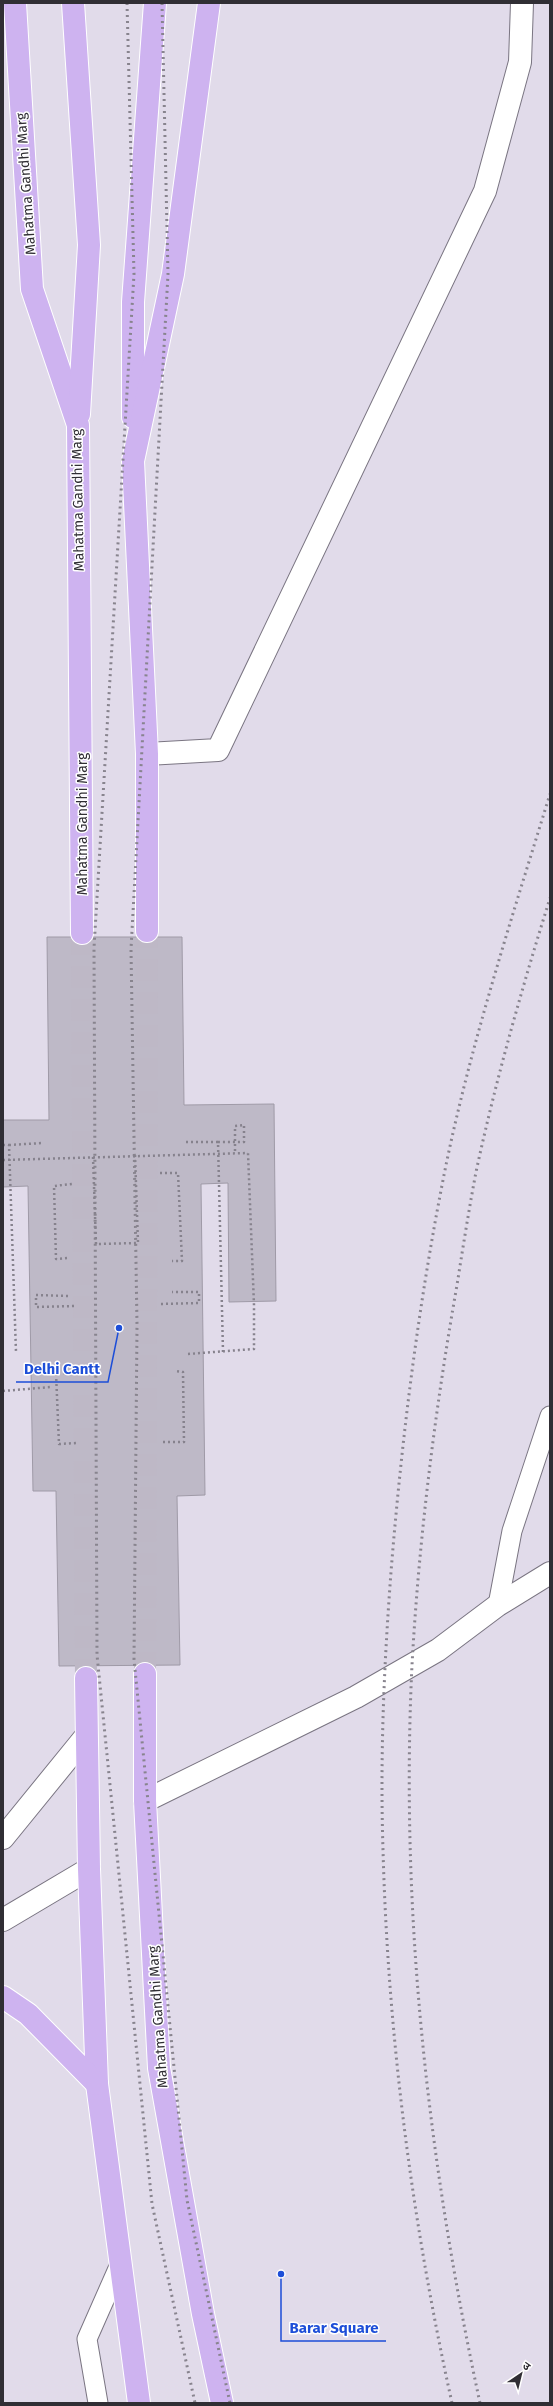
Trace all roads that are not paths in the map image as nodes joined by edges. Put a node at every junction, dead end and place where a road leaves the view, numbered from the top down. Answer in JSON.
{"nodes":[{"id":1,"x":14,"y":3,"type":"edge"},
{"id":2,"x":73,"y":3,"type":"edge"},
{"id":3,"x":155,"y":3,"type":"edge"},
{"id":4,"x":209,"y":3,"type":"edge"},
{"id":5,"x":522,"y":3,"type":"edge"},
{"id":6,"x":78,"y":425,"type":"junction"},
{"id":7,"x":133,"y":461,"type":"junction"},
{"id":8,"x":147,"y":754,"type":"junction"},
{"id":9,"x":146,"y":931,"type":"tunnel mouth"},
{"id":10,"x":82,"y":933,"type":"tunnel mouth"},
{"id":11,"x":550,"y":1416,"type":"edge"},
{"id":12,"x":550,"y":1573,"type":"edge"},
{"id":13,"x":498,"y":1605,"type":"junction"},
{"id":14,"x":145,"y":1674,"type":"tunnel mouth"},
{"id":15,"x":86,"y":1678,"type":"tunnel mouth"},
{"id":16,"x":86,"y":1736,"type":"junction"},
{"id":17,"x":145,"y":1801,"type":"junction"},
{"id":18,"x":3,"y":1838,"type":"edge"},
{"id":19,"x":89,"y":1869,"type":"junction"},
{"id":20,"x":3,"y":1920,"type":"edge"},
{"id":21,"x":3,"y":1997,"type":"edge"},
{"id":22,"x":97,"y":2084,"type":"junction"},
{"id":23,"x":121,"y":2262,"type":"junction"},
{"id":24,"x":98,"y":2403,"type":"edge"},
{"id":25,"x":139,"y":2403,"type":"edge"},
{"id":26,"x":222,"y":2403,"type":"edge"}],
"edges":[{"from":1,"to":6,"type":"main road","name":"Mahatma Gandhi Marg"},
{"from":2,"to":6,"type":"main road"},
{"from":3,"to":7,"type":"main road"},
{"from":4,"to":7,"type":"main road"},
{"from":5,"to":8,"type":"street"},
{"from":6,"to":10,"type":"main road","name":"Mahatma Gandhi Marg"},
{"from":7,"to":8,"type":"main road"},
{"from":8,"to":9,"type":"main road"},
{"from":11,"to":13,"type":"lane"},
{"from":12,"to":13,"type":"street"},
{"from":13,"to":17,"type":"street"},
{"from":14,"to":17,"type":"main road","name":"Mahatma Gandhi Marg"},
{"from":15,"to":16,"type":"main road"},
{"from":16,"to":18,"type":"street"},
{"from":16,"to":19,"type":"main road"},
{"from":17,"to":26,"type":"main road","name":"Mahatma Gandhi Marg"},
{"from":19,"to":20,"type":"street"},
{"from":19,"to":22,"type":"main road"},
{"from":21,"to":22,"type":"main road"},
{"from":22,"to":23,"type":"main road"},
{"from":23,"to":24,"type":"lane"},
{"from":23,"to":25,"type":"main road"}]}
